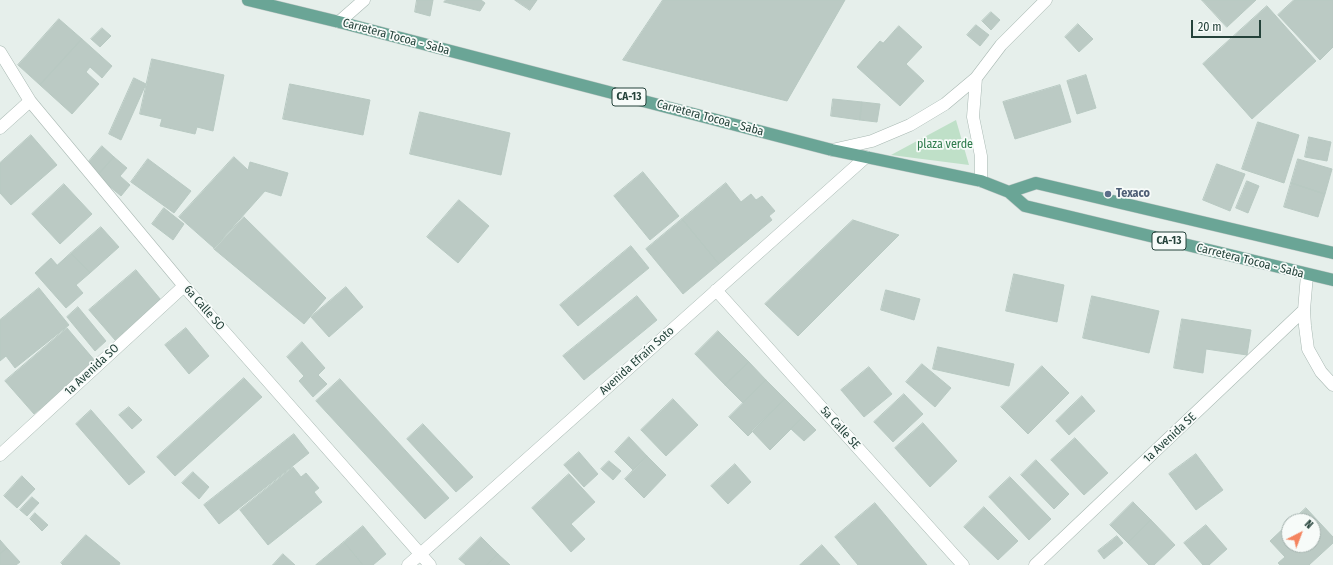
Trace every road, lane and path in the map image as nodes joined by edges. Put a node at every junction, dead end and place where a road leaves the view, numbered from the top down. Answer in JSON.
{"nodes":[{"id":1,"x":248,"y":0,"type":"edge"},
{"id":2,"x":364,"y":0,"type":"edge"},
{"id":3,"x":1046,"y":0,"type":"edge"},
{"id":4,"x":339,"y":22,"type":"junction"},
{"id":5,"x":0,"y":52,"type":"edge"},
{"id":6,"x":976,"y":78,"type":"junction"},
{"id":7,"x":30,"y":101,"type":"junction"},
{"id":8,"x":0,"y":128,"type":"edge"},
{"id":9,"x":832,"y":150,"type":"junction"},
{"id":10,"x":866,"y":157,"type":"junction"},
{"id":11,"x":981,"y":181,"type":"junction"},
{"id":12,"x":1009,"y":192,"type":"junction"},
{"id":13,"x":1333,"y":253,"type":"edge"},
{"id":14,"x":1307,"y":275,"type":"junction"},
{"id":15,"x":1333,"y":280,"type":"edge"},
{"id":16,"x":184,"y":286,"type":"junction"},
{"id":17,"x":716,"y":290,"type":"junction"},
{"id":18,"x":1304,"y":310,"type":"junction"},
{"id":19,"x":1333,"y":385,"type":"edge"},
{"id":20,"x":0,"y":455,"type":"edge"},
{"id":21,"x":420,"y":554,"type":"junction"},
{"id":22,"x":408,"y":565,"type":"edge"},
{"id":23,"x":430,"y":565,"type":"edge"},
{"id":24,"x":963,"y":565,"type":"edge"},
{"id":25,"x":1035,"y":565,"type":"edge"}],
"edges":[{"from":1,"to":4,"type":"main road","name":"Carretera Tocoa - Saba","number":"CA-13"},
{"from":2,"to":4,"type":"street"},
{"from":3,"to":6,"type":"street"},
{"from":4,"to":9,"type":"main road","name":"Carretera Tocoa - Saba","number":"CA-13"},
{"from":5,"to":7,"type":"street","name":"6a Calle SO"},
{"from":6,"to":9,"type":"street"},
{"from":6,"to":11,"type":"street"},
{"from":7,"to":8,"type":"street"},
{"from":7,"to":16,"type":"street","name":"6a Calle SO"},
{"from":9,"to":10,"type":"main road","name":"Carretera Tocoa - Saba","number":"CA-13"},
{"from":10,"to":11,"type":"main road","name":"Carretera Tocoa - Saba","number":"CA-13"},
{"from":10,"to":17,"type":"street","name":"Avenida Efraín Soto"},
{"from":11,"to":12,"type":"main road","name":"Carretera Tocoa - Saba","number":"CA-13"},
{"from":12,"to":13,"type":"main road","number":"CA-13"},
{"from":12,"to":14,"type":"main road","name":"Carretera Tocoa - Saba","number":"CA-13"},
{"from":14,"to":15,"type":"main road","name":"Carretera Tocoa - Saba","number":"CA-13"},
{"from":14,"to":18,"type":"street"},
{"from":16,"to":20,"type":"street","name":"1a Avenida SO"},
{"from":16,"to":21,"type":"street","name":"6a Calle SO"},
{"from":17,"to":21,"type":"street","name":"Avenida Efraín Soto"},
{"from":17,"to":24,"type":"street","name":"5a Calle SE"},
{"from":18,"to":19,"type":"street"},
{"from":18,"to":25,"type":"street","name":"1a Avenida SE"},
{"from":21,"to":22,"type":"street","name":"Avenida Efraín Soto"},
{"from":21,"to":23,"type":"street","name":"6a Calle SO"}]}
